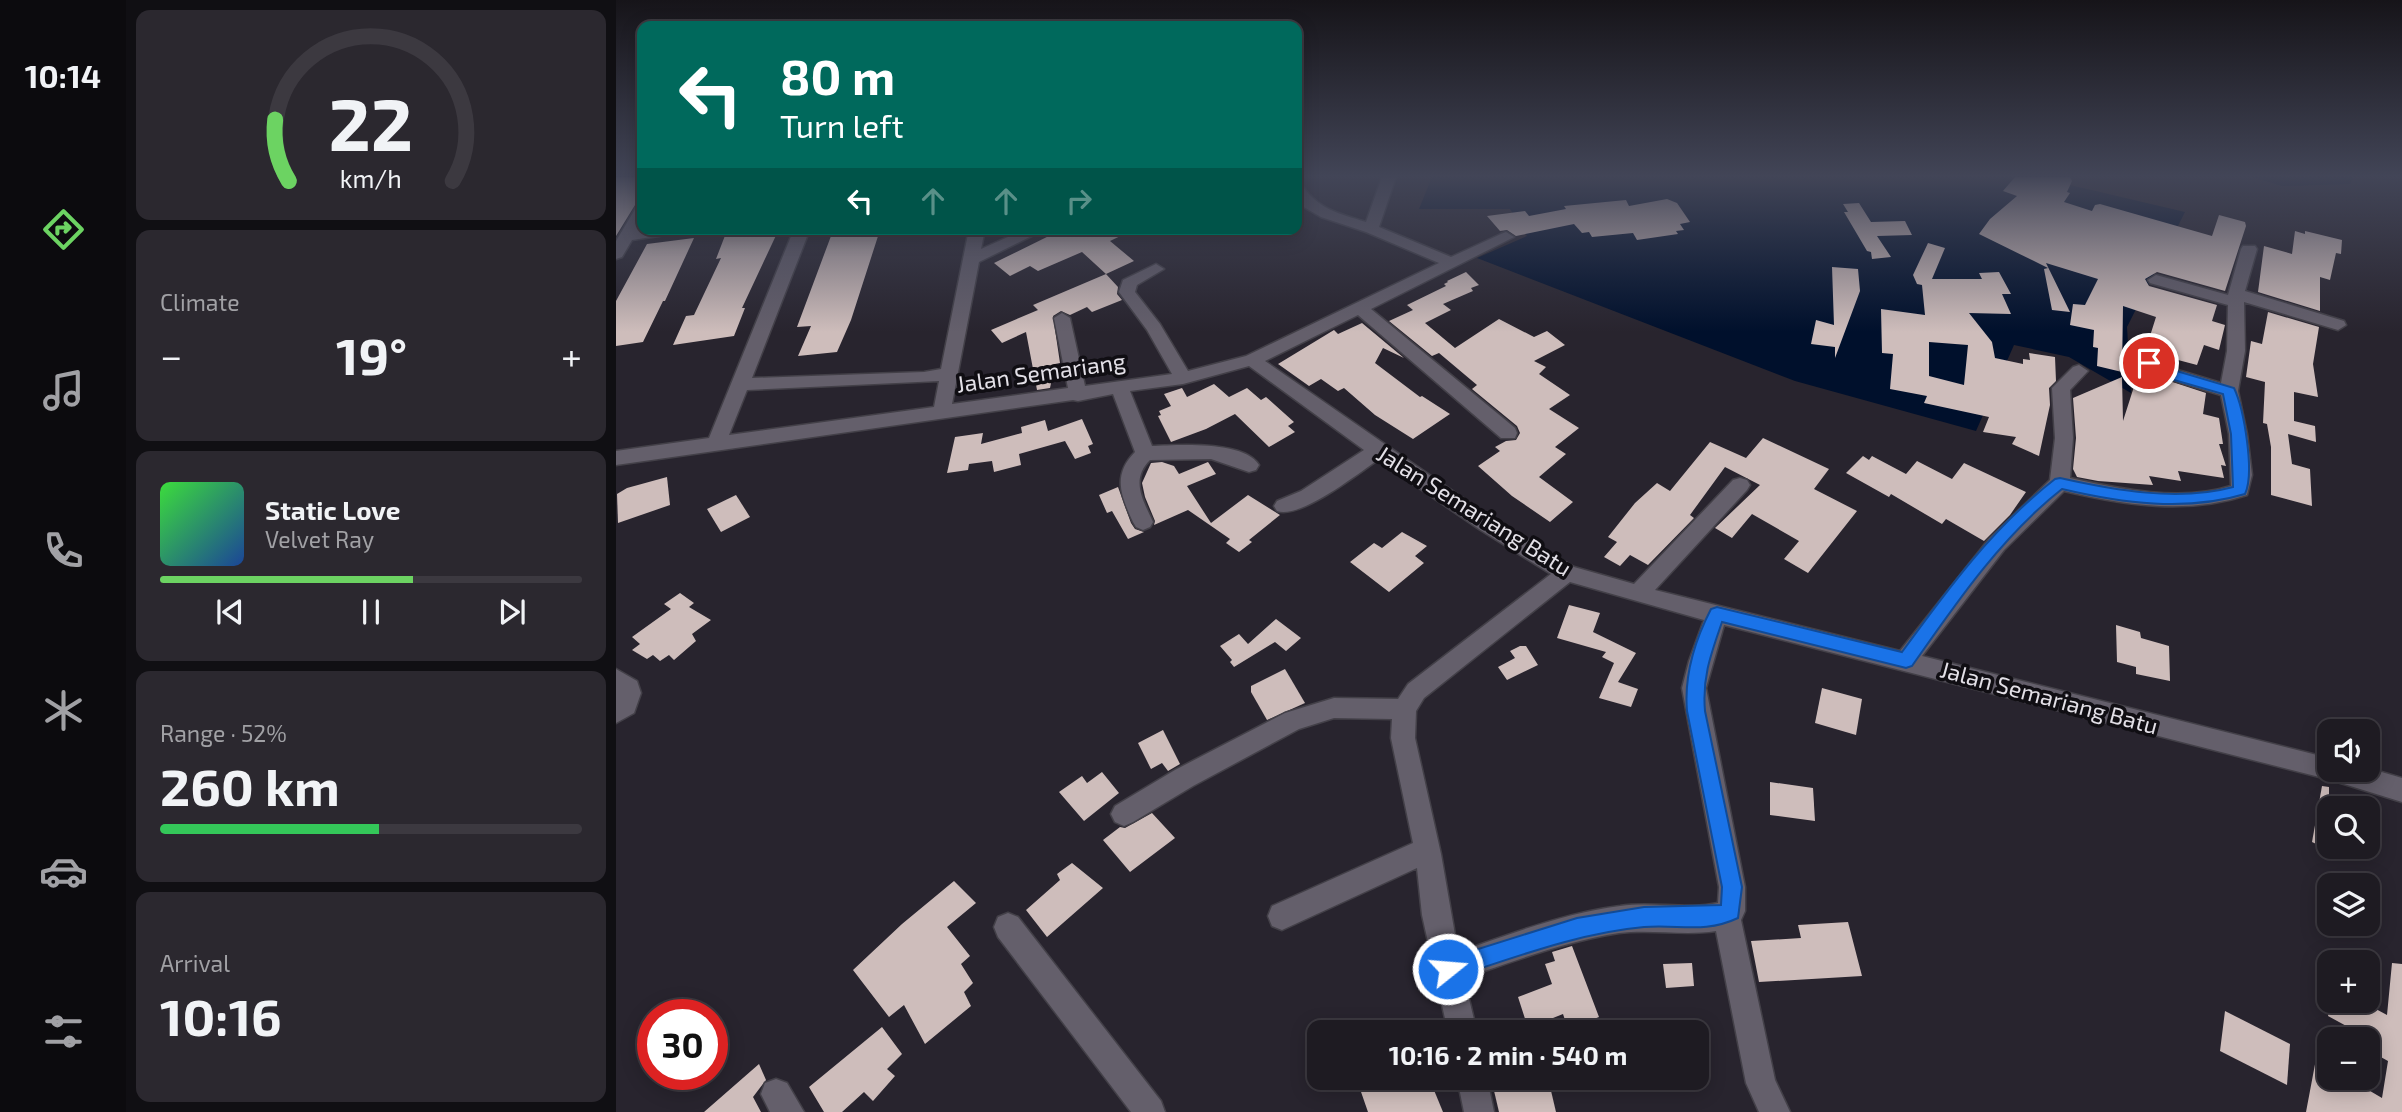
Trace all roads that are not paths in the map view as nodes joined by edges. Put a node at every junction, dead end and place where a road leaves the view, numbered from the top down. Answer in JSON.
{"nodes":[{"id":1,"x":631,"y":229,"type":"edge"},
{"id":2,"x":1371,"y":229,"type":"edge"},
{"id":3,"x":637,"y":234,"type":"edge"},
{"id":4,"x":801,"y":235,"type":"edge"},
{"id":5,"x":978,"y":235,"type":"edge"},
{"id":6,"x":1026,"y":235,"type":"edge"},
{"id":7,"x":627,"y":236,"type":"junction"},
{"id":8,"x":1506,"y":237,"type":"dead end"},
{"id":9,"x":2249,"y":249,"type":"dead end"},
{"id":10,"x":616,"y":254,"type":"edge"},
{"id":11,"x":972,"y":259,"type":"junction"},
{"id":12,"x":1451,"y":263,"type":"junction"},
{"id":13,"x":1156,"y":269,"type":"dead end"},
{"id":14,"x":2156,"y":280,"type":"dead end"},
{"id":15,"x":2236,"y":298,"type":"junction"},
{"id":16,"x":1359,"y":308,"type":"junction"},
{"id":17,"x":1062,"y":318,"type":"dead end"},
{"id":18,"x":2339,"y":325,"type":"dead end"},
{"id":19,"x":2133,"y":353,"type":"dead end"},
{"id":20,"x":1252,"y":360,"type":"junction"},
{"id":21,"x":2079,"y":370,"type":"dead end"},
{"id":22,"x":947,"y":374,"type":"junction"},
{"id":23,"x":1183,"y":378,"type":"junction"},
{"id":24,"x":742,"y":384,"type":"junction"},
{"id":25,"x":1119,"y":388,"type":"junction"},
{"id":26,"x":2229,"y":391,"type":"junction"},
{"id":27,"x":1078,"y":395,"type":"junction"},
{"id":28,"x":942,"y":411,"type":"junction"},
{"id":29,"x":1508,"y":433,"type":"dead end"},
{"id":30,"x":717,"y":442,"type":"junction"},
{"id":31,"x":1378,"y":450,"type":"junction"},
{"id":32,"x":1145,"y":453,"type":"junction"},
{"id":33,"x":616,"y":458,"type":"edge"},
{"id":34,"x":1248,"y":465,"type":"dead end"},
{"id":35,"x":2060,"y":483,"type":"junction"},
{"id":36,"x":1740,"y":485,"type":"dead end"},
{"id":37,"x":1284,"y":506,"type":"dead end"},
{"id":38,"x":1143,"y":522,"type":"dead end"},
{"id":39,"x":1567,"y":573,"type":"junction"},
{"id":40,"x":1638,"y":594,"type":"junction"},
{"id":41,"x":1717,"y":614,"type":"junction"},
{"id":42,"x":1906,"y":661,"type":"junction"},
{"id":43,"x":616,"y":679,"type":"edge"},
{"id":44,"x":1404,"y":709,"type":"junction"},
{"id":45,"x":616,"y":713,"type":"edge"},
{"id":46,"x":2317,"y":766,"type":"edge"},
{"id":47,"x":2375,"y":782,"type":"edge"},
{"id":48,"x":2402,"y":790,"type":"edge"},
{"id":49,"x":1124,"y":814,"type":"dead end"},
{"id":50,"x":1428,"y":855,"type":"junction"},
{"id":51,"x":1726,"y":915,"type":"junction"},
{"id":52,"x":1282,"y":916,"type":"dead end"},
{"id":53,"x":1009,"y":928,"type":"dead end"},
{"id":54,"x":1448,"y":969,"type":"junction"},
{"id":55,"x":1459,"y":1020,"type":"edge"},
{"id":56,"x":1474,"y":1090,"type":"edge"},
{"id":57,"x":1150,"y":1112,"type":"edge"},
{"id":58,"x":1479,"y":1112,"type":"edge"},
{"id":59,"x":1774,"y":1112,"type":"edge"}],
"edges":[{"from":1,"to":7,"type":"street"},
{"from":2,"to":12,"type":"street"},
{"from":3,"to":7,"type":"street"},
{"from":4,"to":24,"type":"street"},
{"from":5,"to":11,"type":"street"},
{"from":6,"to":11,"type":"street"},
{"from":7,"to":10,"type":"street"},
{"from":8,"to":12,"type":"street","name":"Jalan Semariang"},
{"from":9,"to":15,"type":"street"},
{"from":11,"to":22,"type":"street"},
{"from":12,"to":16,"type":"street","name":"Jalan Semariang"},
{"from":13,"to":23,"type":"street"},
{"from":14,"to":15,"type":"street"},
{"from":15,"to":18,"type":"street"},
{"from":15,"to":26,"type":"street"},
{"from":16,"to":20,"type":"street","name":"Jalan Semariang"},
{"from":16,"to":29,"type":"street"},
{"from":17,"to":27,"type":"street"},
{"from":19,"to":26,"type":"street"},
{"from":20,"to":23,"type":"street","name":"Jalan Semariang"},
{"from":20,"to":31,"type":"street","name":"Jalan Semariang Batu"},
{"from":21,"to":35,"type":"street"},
{"from":22,"to":24,"type":"street"},
{"from":22,"to":28,"type":"street"},
{"from":23,"to":25,"type":"street","name":"Jalan Semariang"},
{"from":24,"to":30,"type":"street"},
{"from":25,"to":27,"type":"street","name":"Jalan Semariang"},
{"from":25,"to":32,"type":"street"},
{"from":26,"to":35,"type":"street"},
{"from":27,"to":28,"type":"street","name":"Jalan Semariang"},
{"from":28,"to":30,"type":"street","name":"Jalan Semariang"},
{"from":30,"to":33,"type":"street","name":"Jalan Semariang"},
{"from":31,"to":37,"type":"street"},
{"from":31,"to":39,"type":"street","name":"Jalan Semariang Batu"},
{"from":32,"to":34,"type":"street"},
{"from":32,"to":38,"type":"street"},
{"from":35,"to":42,"type":"street"},
{"from":36,"to":40,"type":"street"},
{"from":39,"to":40,"type":"street","name":"Jalan Semariang Batu"},
{"from":39,"to":44,"type":"street"},
{"from":40,"to":41,"type":"street","name":"Jalan Semariang Batu"},
{"from":41,"to":42,"type":"street","name":"Jalan Semariang Batu"},
{"from":41,"to":51,"type":"street"},
{"from":42,"to":46,"type":"street","name":"Jalan Semariang Batu"},
{"from":43,"to":45,"type":"street"},
{"from":44,"to":49,"type":"street"},
{"from":44,"to":50,"type":"street"},
{"from":47,"to":48,"type":"street"},
{"from":50,"to":52,"type":"street"},
{"from":50,"to":54,"type":"street"},
{"from":51,"to":54,"type":"street"},
{"from":51,"to":59,"type":"street"},
{"from":53,"to":57,"type":"street"},
{"from":54,"to":55,"type":"street"},
{"from":56,"to":58,"type":"street"}]}
